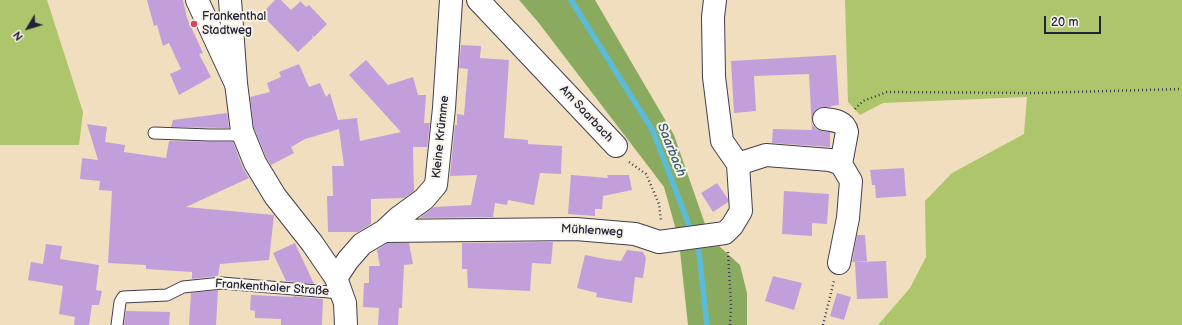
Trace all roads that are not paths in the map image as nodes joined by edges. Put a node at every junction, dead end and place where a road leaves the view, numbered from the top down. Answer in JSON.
{"nodes":[{"id":1,"x":197,"y":0,"type":"edge"},
{"id":2,"x":230,"y":0,"type":"edge"},
{"id":3,"x":451,"y":0,"type":"edge"},
{"id":4,"x":478,"y":0,"type":"edge"},
{"id":5,"x":715,"y":0,"type":"edge"},
{"id":6,"x":236,"y":83,"type":"junction"},
{"id":7,"x":824,"y":119,"type":"dead end"},
{"id":8,"x":154,"y":133,"type":"dead end"},
{"id":9,"x":244,"y":135,"type":"junction"},
{"id":10,"x":616,"y":146,"type":"road end"},
{"id":11,"x":738,"y":164,"type":"junction"},
{"id":12,"x":841,"y":164,"type":"junction"},
{"id":13,"x":384,"y":231,"type":"junction"},
{"id":14,"x":839,"y":263,"type":"road end"},
{"id":15,"x":339,"y":285,"type":"junction"},
{"id":16,"x":118,"y":325,"type":"edge"},
{"id":17,"x":346,"y":325,"type":"edge"}],
"edges":[{"from":1,"to":6,"type":"street"},
{"from":2,"to":6,"type":"street","name":"Frankenthaler Straße"},
{"from":3,"to":13,"type":"street","name":"Kleine Krümme"},
{"from":4,"to":10,"type":"street","name":"Am Saarbach"},
{"from":5,"to":11,"type":"street"},
{"from":6,"to":9,"type":"street","name":"Frankenthaler Straße"},
{"from":7,"to":12,"type":"street"},
{"from":8,"to":9,"type":"lane"},
{"from":9,"to":15,"type":"street","name":"Frankenthaler Straße"},
{"from":11,"to":12,"type":"street"},
{"from":11,"to":13,"type":"street","name":"Mühlenweg"},
{"from":12,"to":14,"type":"street"},
{"from":13,"to":15,"type":"street","name":"Kleine Krümme"},
{"from":15,"to":16,"type":"lane","name":"Frankenthaler Straße"},
{"from":15,"to":17,"type":"street","name":"Frankenthaler Straße"}]}
